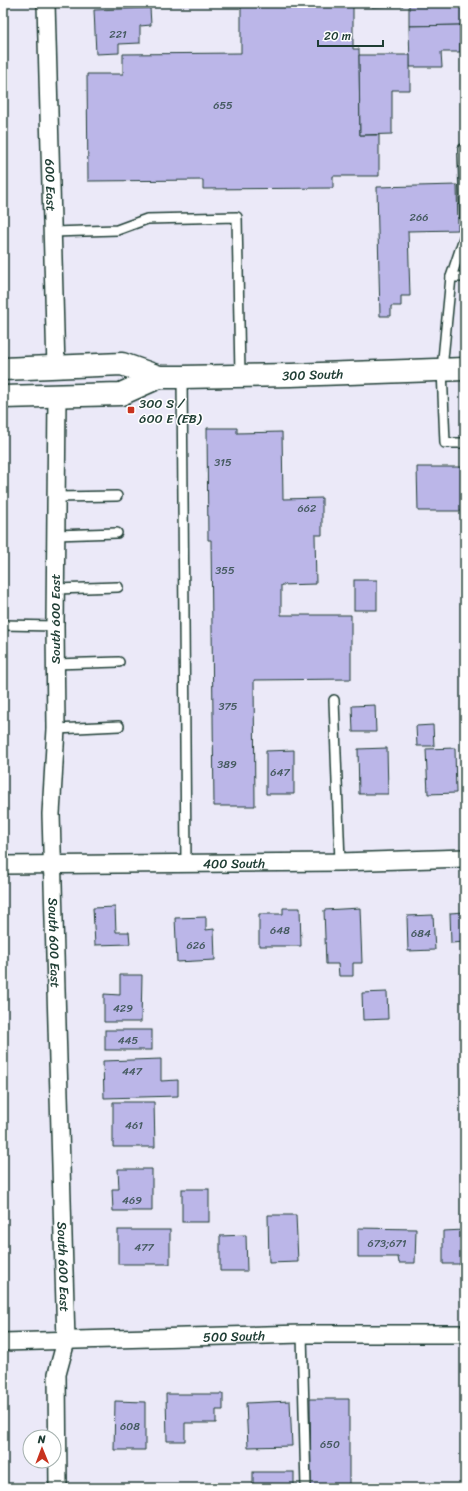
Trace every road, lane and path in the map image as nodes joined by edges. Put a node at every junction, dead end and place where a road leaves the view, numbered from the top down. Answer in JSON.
{"nodes":[{"id":1,"x":46,"y":3,"type":"edge"},
{"id":2,"x":465,"y":149,"type":"edge"},
{"id":3,"x":465,"y":218,"type":"edge"},
{"id":4,"x":53,"y":232,"type":"junction"},
{"id":5,"x":465,"y":235,"type":"edge"},
{"id":6,"x":451,"y":277,"type":"junction"},
{"id":7,"x":465,"y":277,"type":"edge"},
{"id":8,"x":56,"y":368,"type":"junction"},
{"id":9,"x":3,"y":369,"type":"edge"},
{"id":10,"x":442,"y":369,"type":"junction"},
{"id":11,"x":465,"y":369,"type":"edge"},
{"id":12,"x":159,"y":376,"type":"junction"},
{"id":13,"x":182,"y":376,"type":"junction"},
{"id":14,"x":240,"y":376,"type":"junction"},
{"id":15,"x":57,"y":396,"type":"junction"},
{"id":16,"x":3,"y":397,"type":"edge"},
{"id":17,"x":465,"y":443,"type":"edge"},
{"id":18,"x":117,"y":496,"type":"dead end"},
{"id":19,"x":56,"y":497,"type":"junction"},
{"id":20,"x":117,"y":533,"type":"dead end"},
{"id":21,"x":55,"y":536,"type":"junction"},
{"id":22,"x":118,"y":587,"type":"dead end"},
{"id":23,"x":55,"y":589,"type":"junction"},
{"id":24,"x":3,"y":626,"type":"edge"},
{"id":25,"x":55,"y":626,"type":"junction"},
{"id":26,"x":119,"y":662,"type":"dead end"},
{"id":27,"x":55,"y":664,"type":"junction"},
{"id":28,"x":334,"y":700,"type":"dead end"},
{"id":29,"x":119,"y":726,"type":"dead end"},
{"id":30,"x":56,"y":729,"type":"junction"},
{"id":31,"x":465,"y":858,"type":"edge"},
{"id":32,"x":340,"y":862,"type":"junction"},
{"id":33,"x":186,"y":863,"type":"junction"},
{"id":34,"x":52,"y":864,"type":"junction"},
{"id":35,"x":3,"y":865,"type":"edge"},
{"id":36,"x":302,"y":1334,"type":"junction"},
{"id":37,"x":465,"y":1334,"type":"edge"},
{"id":38,"x":66,"y":1341,"type":"junction"},
{"id":39,"x":3,"y":1342,"type":"edge"},
{"id":40,"x":58,"y":1488,"type":"edge"},
{"id":41,"x":306,"y":1488,"type":"edge"}],
"edges":[{"from":1,"to":4,"type":"street","name":"600 East"},
{"from":2,"to":3,"type":"lane"},
{"from":4,"to":8,"type":"street","name":"600 East"},
{"from":4,"to":14,"type":"lane"},
{"from":5,"to":6,"type":"lane"},
{"from":6,"to":7,"type":"lane"},
{"from":6,"to":10,"type":"lane"},
{"from":8,"to":9,"type":"main road","name":"300 South"},
{"from":8,"to":12,"type":"main road","name":"300 South"},
{"from":10,"to":11,"type":"main road","name":"300 South"},
{"from":10,"to":14,"type":"main road","name":"300 South"},
{"from":10,"to":17,"type":"lane"},
{"from":12,"to":13,"type":"main road","name":"300 South"},
{"from":12,"to":15,"type":"main road","name":"300 South"},
{"from":13,"to":14,"type":"main road","name":"300 South"},
{"from":13,"to":33,"type":"lane"},
{"from":15,"to":16,"type":"main road","name":"300 South"},
{"from":15,"to":19,"type":"street","name":"South 600 East"},
{"from":18,"to":19,"type":"lane"},
{"from":19,"to":21,"type":"street","name":"South 600 East"},
{"from":20,"to":21,"type":"lane"},
{"from":21,"to":23,"type":"street","name":"South 600 East"},
{"from":22,"to":23,"type":"lane"},
{"from":23,"to":25,"type":"street","name":"South 600 East"},
{"from":24,"to":25,"type":"lane"},
{"from":25,"to":27,"type":"street","name":"South 600 East"},
{"from":26,"to":27,"type":"lane"},
{"from":27,"to":30,"type":"street","name":"South 600 East"},
{"from":28,"to":32,"type":"lane"},
{"from":29,"to":30,"type":"lane"},
{"from":30,"to":34,"type":"street","name":"South 600 East"},
{"from":31,"to":32,"type":"street","name":"400 South"},
{"from":32,"to":33,"type":"street","name":"400 South"},
{"from":33,"to":34,"type":"street","name":"400 South"},
{"from":34,"to":35,"type":"street","name":"400 South"},
{"from":34,"to":38,"type":"street","name":"South 600 East"},
{"from":36,"to":37,"type":"street","name":"500 South"},
{"from":36,"to":38,"type":"street","name":"500 South"},
{"from":36,"to":41,"type":"lane"},
{"from":38,"to":39,"type":"street","name":"500 South"},
{"from":38,"to":40,"type":"street","name":"South 600 East"}]}
